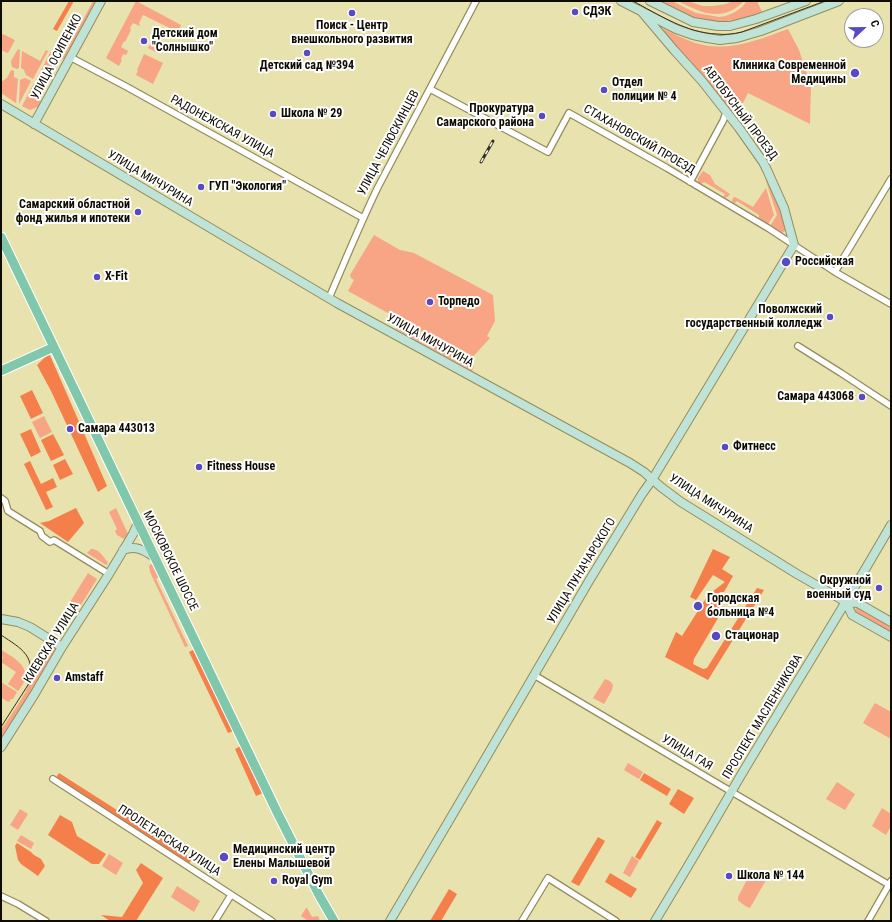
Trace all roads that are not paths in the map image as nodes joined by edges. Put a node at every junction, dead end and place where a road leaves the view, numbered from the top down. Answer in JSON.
{"nodes":[{"id":1,"x":101,"y":1,"type":"edge"},
{"id":2,"x":476,"y":1,"type":"edge"},
{"id":3,"x":621,"y":1,"type":"edge"},
{"id":4,"x":650,"y":1,"type":"edge"},
{"id":5,"x":806,"y":1,"type":"edge"},
{"id":6,"x":839,"y":1,"type":"edge"},
{"id":7,"x":641,"y":10,"type":"junction"},
{"id":8,"x":70,"y":57,"type":"junction"},
{"id":9,"x":430,"y":89,"type":"junction"},
{"id":10,"x":1,"y":104,"type":"edge"},
{"id":11,"x":726,"y":113,"type":"junction"},
{"id":12,"x":34,"y":124,"type":"junction"},
{"id":13,"x":891,"y":179,"type":"edge"},
{"id":14,"x":690,"y":182,"type":"junction"},
{"id":15,"x":363,"y":218,"type":"junction"},
{"id":16,"x":1,"y":237,"type":"edge"},
{"id":17,"x":794,"y":245,"type":"junction"},
{"id":18,"x":835,"y":272,"type":"junction"},
{"id":19,"x":329,"y":298,"type":"junction"},
{"id":20,"x":891,"y":304,"type":"edge"},
{"id":21,"x":798,"y":346,"type":"dead end"},
{"id":22,"x":54,"y":347,"type":"junction"},
{"id":23,"x":1,"y":371,"type":"edge"},
{"id":24,"x":891,"y":406,"type":"edge"},
{"id":25,"x":652,"y":480,"type":"junction"},
{"id":26,"x":1,"y":498,"type":"edge"},
{"id":27,"x":138,"y":523,"type":"junction"},
{"id":28,"x":891,"y":525,"type":"edge"},
{"id":29,"x":123,"y":550,"type":"junction"},
{"id":30,"x":154,"y":557,"type":"junction"},
{"id":31,"x":109,"y":574,"type":"junction"},
{"id":32,"x":846,"y":602,"type":"junction"},
{"id":33,"x":1,"y":619,"type":"edge"},
{"id":34,"x":891,"y":622,"type":"edge"},
{"id":35,"x":891,"y":637,"type":"edge"},
{"id":36,"x":62,"y":647,"type":"junction"},
{"id":37,"x":534,"y":676,"type":"junction"},
{"id":38,"x":1,"y":747,"type":"edge"},
{"id":39,"x":53,"y":779,"type":"dead end"},
{"id":40,"x":732,"y":792,"type":"junction"},
{"id":41,"x":890,"y":884,"type":"edge"},
{"id":42,"x":231,"y":895,"type":"junction"},
{"id":43,"x":319,"y":895,"type":"junction"},
{"id":44,"x":1,"y":896,"type":"edge"},
{"id":45,"x":46,"y":921,"type":"edge"},
{"id":46,"x":215,"y":921,"type":"edge"},
{"id":47,"x":272,"y":921,"type":"edge"},
{"id":48,"x":329,"y":921,"type":"edge"},
{"id":49,"x":334,"y":921,"type":"edge"},
{"id":50,"x":389,"y":921,"type":"edge"},
{"id":51,"x":522,"y":921,"type":"edge"},
{"id":52,"x":616,"y":921,"type":"edge"},
{"id":53,"x":655,"y":921,"type":"edge"},
{"id":54,"x":868,"y":921,"type":"edge"}],
"edges":[{"from":1,"to":8,"type":"main road","name":"УЛИЦА ОСИПЕНКО"},
{"from":2,"to":9,"type":"street","name":"УЛИЦА ЧЕЛЮСКИНЦЕВ"},
{"from":3,"to":7,"type":"main road"},
{"from":4,"to":5,"type":"main road"},
{"from":6,"to":7,"type":"main road"},
{"from":7,"to":11,"type":"main road","name":"АВТОБУСНЫЙ ПРОЕЗД"},
{"from":8,"to":12,"type":"main road","name":"УЛИЦА ОСИПЕНКО"},
{"from":8,"to":15,"type":"street","name":"РАДОНЕЖСКАЯ УЛИЦА"},
{"from":9,"to":14,"type":"street","name":"СТАХАНОВСКИЙ ПРОЕЗД"},
{"from":9,"to":15,"type":"street","name":"УЛИЦА ЧЕЛЮСКИНЦЕВ"},
{"from":10,"to":12,"type":"main road","name":"УЛИЦА МИЧУРИНА"},
{"from":11,"to":14,"type":"street"},
{"from":11,"to":17,"type":"main road","name":"АВТОБУСНЫЙ ПРОЕЗД"},
{"from":12,"to":19,"type":"main road","name":"УЛИЦА МИЧУРИНА"},
{"from":13,"to":18,"type":"street"},
{"from":14,"to":17,"type":"street","name":"СТАХАНОВСКИЙ ПРОЕЗД"},
{"from":15,"to":19,"type":"street","name":"УЛИЦА ЧЕЛЮСКИНЦЕВ"},
{"from":16,"to":22,"type":"main road","name":"МОСКОВСКОЕ ШОССЕ"},
{"from":17,"to":18,"type":"street"},
{"from":17,"to":25,"type":"main road","name":"УЛИЦА ЛУНАЧАРСКОГО"},
{"from":18,"to":20,"type":"street"},
{"from":19,"to":25,"type":"main road","name":"УЛИЦА МИЧУРИНА"},
{"from":21,"to":24,"type":"street"},
{"from":22,"to":23,"type":"main road"},
{"from":22,"to":27,"type":"main road","name":"МОСКОВСКОЕ ШОССЕ"},
{"from":25,"to":32,"type":"main road","name":"УЛИЦА МИЧУРИНА"},
{"from":25,"to":37,"type":"main road","name":"УЛИЦА ЛУНАЧАРСКОГО"},
{"from":26,"to":31,"type":"street"},
{"from":27,"to":29,"type":"main road","name":"КИЕВСКАЯ УЛИЦА"},
{"from":27,"to":30,"type":"main road","name":"МОСКОВСКОЕ ШОССЕ"},
{"from":28,"to":32,"type":"main road","name":"ПРОСПЕКТ МАСЛЕННИКОВА"},
{"from":29,"to":30,"type":"main road"},
{"from":29,"to":31,"type":"main road","name":"КИЕВСКАЯ УЛИЦА"},
{"from":30,"to":43,"type":"main road","name":"МОСКОВСКОЕ ШОССЕ"},
{"from":31,"to":36,"type":"main road","name":"КИЕВСКАЯ УЛИЦА"},
{"from":32,"to":34,"type":"main road","name":"УЛИЦА МИЧУРИНА"},
{"from":32,"to":35,"type":"main road","name":"УЛИЦА МИЧУРИНА"},
{"from":32,"to":40,"type":"main road","name":"ПРОСПЕКТ МАСЛЕННИКОВА"},
{"from":33,"to":36,"type":"main road"},
{"from":36,"to":38,"type":"main road","name":"КИЕВСКАЯ УЛИЦА"},
{"from":37,"to":40,"type":"street","name":"УЛИЦА ГАЯ"},
{"from":37,"to":50,"type":"main road","name":"УЛИЦА ЛУНАЧАРСКОГО"},
{"from":39,"to":42,"type":"street","name":"ПРОЛЕТАРСКАЯ УЛИЦА"},
{"from":40,"to":41,"type":"street","name":"УЛИЦА ГАЯ"},
{"from":40,"to":53,"type":"main road","name":"ПРОСПЕКТ МАСЛЕННИКОВА"},
{"from":41,"to":54,"type":"street"},
{"from":42,"to":46,"type":"street"},
{"from":42,"to":47,"type":"street","name":"ПРОЛЕТАРСКАЯ УЛИЦА"},
{"from":43,"to":48,"type":"main road","name":"МОСКОВСКОЕ ШОССЕ"},
{"from":43,"to":49,"type":"main road","name":"МОСКОВСКОЕ ШОССЕ"},
{"from":44,"to":45,"type":"street"},
{"from":51,"to":52,"type":"street"}]}
